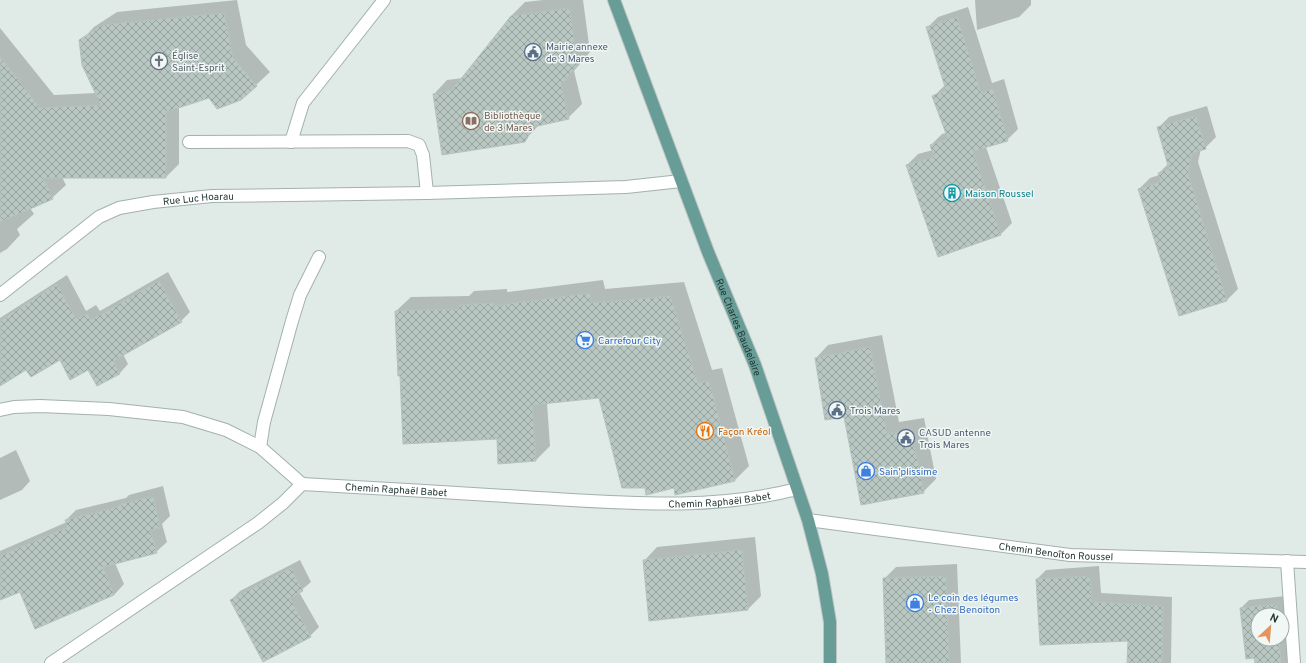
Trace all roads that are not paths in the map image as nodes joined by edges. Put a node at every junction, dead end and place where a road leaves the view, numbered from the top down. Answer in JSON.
{"nodes":[{"id":1,"x":384,"y":0,"type":"edge"},
{"id":2,"x":614,"y":0,"type":"edge"},
{"id":3,"x":189,"y":142,"type":"dead end"},
{"id":4,"x":291,"y":142,"type":"junction"},
{"id":5,"x":681,"y":181,"type":"junction"},
{"id":6,"x":427,"y":193,"type":"junction"},
{"id":7,"x":319,"y":257,"type":"dead end"},
{"id":8,"x":0,"y":295,"type":"edge"},
{"id":9,"x":0,"y":410,"type":"edge"},
{"id":10,"x":260,"y":446,"type":"junction"},
{"id":11,"x":302,"y":484,"type":"junction"},
{"id":12,"x":797,"y":489,"type":"junction"},
{"id":13,"x":808,"y":520,"type":"junction"},
{"id":14,"x":1287,"y":561,"type":"junction"},
{"id":15,"x":1306,"y":562,"type":"edge"},
{"id":16,"x":51,"y":663,"type":"edge"},
{"id":17,"x":830,"y":663,"type":"edge"},
{"id":18,"x":1294,"y":663,"type":"edge"}],
"edges":[{"from":1,"to":4,"type":"street"},
{"from":2,"to":5,"type":"main road","name":"Rue Charles Baudelaire"},
{"from":3,"to":4,"type":"street"},
{"from":4,"to":6,"type":"street"},
{"from":5,"to":6,"type":"street","name":"Rue Luc Hoarau"},
{"from":5,"to":12,"type":"main road","name":"Rue Charles Baudelaire"},
{"from":6,"to":8,"type":"street","name":"Rue Luc Hoarau"},
{"from":7,"to":10,"type":"street"},
{"from":9,"to":10,"type":"street"},
{"from":10,"to":11,"type":"street"},
{"from":11,"to":12,"type":"street","name":"Chemin Raphaël Babet"},
{"from":11,"to":16,"type":"street"},
{"from":12,"to":13,"type":"main road","name":"Rue Charles Baudelaire"},
{"from":13,"to":14,"type":"street","name":"Chemin Benoîton Roussel"},
{"from":13,"to":17,"type":"main road","name":"Rue Charles Baudelaire"},
{"from":14,"to":15,"type":"street","name":"Chemin Benoîton Roussel"},
{"from":14,"to":18,"type":"street"}]}
